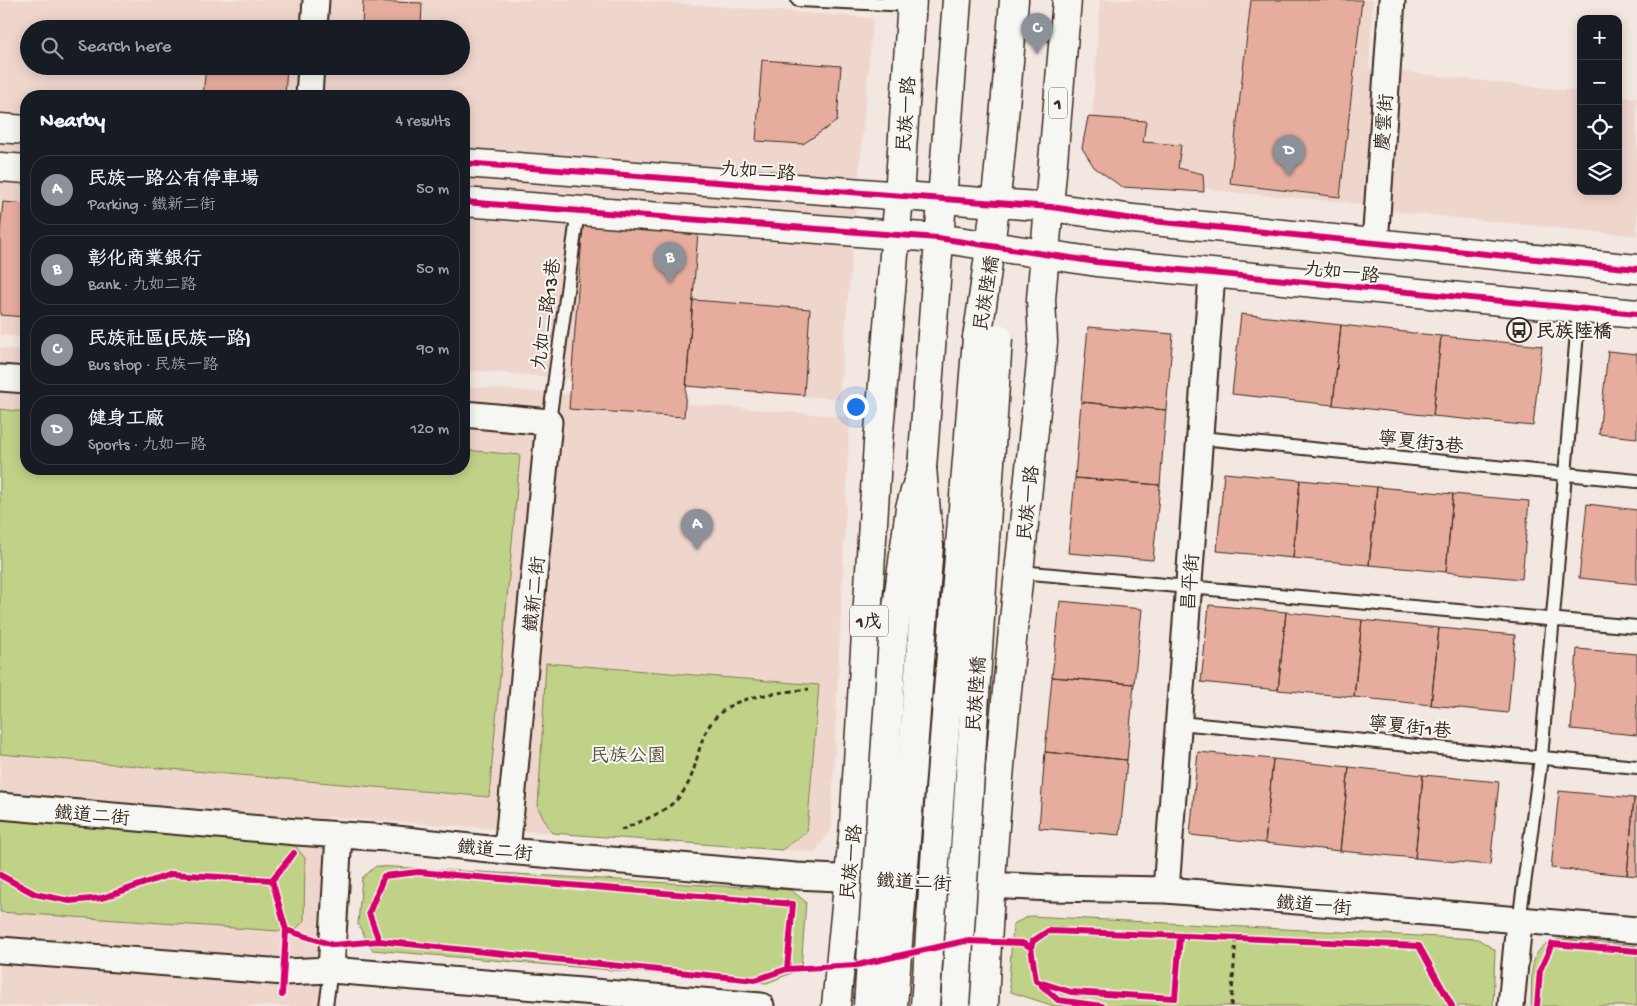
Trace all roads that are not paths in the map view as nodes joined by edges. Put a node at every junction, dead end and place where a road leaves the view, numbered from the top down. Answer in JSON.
{"nodes":[{"id":1,"x":316,"y":0,"type":"edge"},
{"id":2,"x":798,"y":0,"type":"edge"},
{"id":3,"x":957,"y":0,"type":"edge"},
{"id":4,"x":1014,"y":0,"type":"edge"},
{"id":5,"x":1067,"y":0,"type":"edge"},
{"id":6,"x":1392,"y":0,"type":"edge"},
{"id":7,"x":912,"y":3,"type":"edge"},
{"id":8,"x":315,"y":20,"type":"edge"},
{"id":9,"x":310,"y":75,"type":"edge"},
{"id":10,"x":309,"y":90,"type":"edge"},
{"id":11,"x":0,"y":128,"type":"edge"},
{"id":12,"x":20,"y":130,"type":"edge"},
{"id":13,"x":470,"y":163,"type":"edge"},
{"id":14,"x":0,"y":167,"type":"edge"},
{"id":15,"x":20,"y":169,"type":"edge"},
{"id":16,"x":900,"y":196,"type":"junction"},
{"id":17,"x":942,"y":199,"type":"junction"},
{"id":18,"x":470,"y":202,"type":"edge"},
{"id":19,"x":996,"y":203,"type":"junction"},
{"id":20,"x":1051,"y":207,"type":"junction"},
{"id":21,"x":578,"y":211,"type":"junction"},
{"id":22,"x":896,"y":235,"type":"junction"},
{"id":23,"x":938,"y":238,"type":"junction"},
{"id":24,"x":1375,"y":244,"type":"junction"},
{"id":25,"x":992,"y":246,"type":"junction"},
{"id":26,"x":1045,"y":254,"type":"junction"},
{"id":27,"x":1637,"y":269,"type":"edge"},
{"id":28,"x":1212,"y":274,"type":"junction"},
{"id":29,"x":1579,"y":309,"type":"junction"},
{"id":30,"x":1637,"y":314,"type":"edge"},
{"id":31,"x":987,"y":338,"type":"junction"},
{"id":32,"x":0,"y":378,"type":"edge"},
{"id":33,"x":20,"y":380,"type":"edge"},
{"id":34,"x":470,"y":415,"type":"edge"},
{"id":35,"x":549,"y":422,"type":"junction"},
{"id":36,"x":1201,"y":438,"type":"junction"},
{"id":37,"x":922,"y":468,"type":"junction"},
{"id":38,"x":1565,"y":474,"type":"junction"},
{"id":39,"x":1637,"y":480,"type":"edge"},
{"id":40,"x":1020,"y":572,"type":"junction"},
{"id":41,"x":1189,"y":586,"type":"junction"},
{"id":42,"x":1553,"y":620,"type":"junction"},
{"id":43,"x":1637,"y":627,"type":"edge"},
{"id":44,"x":1179,"y":723,"type":"junction"},
{"id":45,"x":1541,"y":758,"type":"junction"},
{"id":46,"x":1637,"y":767,"type":"edge"},
{"id":47,"x":0,"y":806,"type":"edge"},
{"id":48,"x":339,"y":835,"type":"junction"},
{"id":49,"x":506,"y":851,"type":"junction"},
{"id":50,"x":849,"y":878,"type":"junction"},
{"id":51,"x":990,"y":885,"type":"junction"},
{"id":52,"x":1166,"y":890,"type":"junction"},
{"id":53,"x":1519,"y":922,"type":"junction"},
{"id":54,"x":1637,"y":930,"type":"edge"},
{"id":55,"x":0,"y":950,"type":"edge"},
{"id":56,"x":331,"y":970,"type":"junction"},
{"id":57,"x":326,"y":1006,"type":"edge"},
{"id":58,"x":761,"y":1006,"type":"edge"},
{"id":59,"x":836,"y":1006,"type":"edge"},
{"id":60,"x":868,"y":1006,"type":"edge"},
{"id":61,"x":893,"y":1006,"type":"edge"},
{"id":62,"x":925,"y":1006,"type":"edge"},
{"id":63,"x":955,"y":1006,"type":"edge"},
{"id":64,"x":984,"y":1006,"type":"edge"},
{"id":65,"x":1511,"y":1006,"type":"edge"}],
"edges":[{"from":1,"to":8,"type":"street"},
{"from":2,"to":7,"type":"lane"},
{"from":3,"to":17,"type":"main road"},
{"from":4,"to":19,"type":"main road"},
{"from":5,"to":20,"type":"main road","name":"民族一路","number":"1"},
{"from":6,"to":24,"type":"street","name":"慶雲街"},
{"from":7,"to":16,"type":"main road","name":"民族一路"},
{"from":9,"to":10,"type":"street"},
{"from":11,"to":12,"type":"main road"},
{"from":13,"to":16,"type":"main road","name":"九如二路"},
{"from":14,"to":15,"type":"main road"},
{"from":16,"to":17,"type":"main road","name":"九如二路"},
{"from":16,"to":22,"type":"main road","name":"民族一路"},
{"from":17,"to":19,"type":"main road","name":"九如二路"},
{"from":17,"to":23,"type":"main road"},
{"from":18,"to":21,"type":"main road"},
{"from":19,"to":20,"type":"main road","name":"九如二路"},
{"from":19,"to":25,"type":"main road","name":"民族陸橋"},
{"from":20,"to":24,"type":"main road","name":"九如一路"},
{"from":20,"to":26,"type":"main road","name":"民族一路","number":"1"},
{"from":21,"to":22,"type":"main road"},
{"from":21,"to":35,"type":"lane","name":"九如二路13巷"},
{"from":22,"to":23,"type":"main road"},
{"from":22,"to":50,"type":"main road","name":"民族一路","number":"1戊"},
{"from":23,"to":25,"type":"main road"},
{"from":23,"to":37,"type":"main road","number":"1戊"},
{"from":24,"to":27,"type":"main road","name":"九如一路"},
{"from":25,"to":26,"type":"main road"},
{"from":25,"to":31,"type":"main road","name":"民族陸橋"},
{"from":26,"to":28,"type":"main road","name":"九如一路"},
{"from":26,"to":40,"type":"main road","name":"民族一路"},
{"from":28,"to":29,"type":"main road","name":"九如一路"},
{"from":28,"to":36,"type":"street","name":"昌平街"},
{"from":29,"to":30,"type":"main road","name":"九如一路"},
{"from":29,"to":38,"type":"lane"},
{"from":31,"to":62,"type":"main road","name":"民族陸橋","bridge":true},
{"from":31,"to":63,"type":"main road","name":"民族陸橋","bridge":true},
{"from":32,"to":33,"type":"street"},
{"from":34,"to":35,"type":"street"},
{"from":35,"to":49,"type":"street","name":"鐵新二街"},
{"from":36,"to":38,"type":"lane","name":"寧夏街3巷"},
{"from":36,"to":41,"type":"street","name":"昌平街"},
{"from":37,"to":60,"type":"main road","number":"1戊","bridge":true},
{"from":37,"to":61,"type":"main road","bridge":true},
{"from":38,"to":39,"type":"lane","name":"寧夏街3巷"},
{"from":38,"to":42,"type":"lane"},
{"from":40,"to":41,"type":"lane"},
{"from":40,"to":51,"type":"main road","name":"民族一路"},
{"from":41,"to":42,"type":"lane"},
{"from":41,"to":44,"type":"street","name":"昌平街"},
{"from":42,"to":43,"type":"lane"},
{"from":42,"to":45,"type":"lane"},
{"from":44,"to":45,"type":"lane","name":"寧夏街1巷"},
{"from":44,"to":52,"type":"street","name":"昌平街"},
{"from":45,"to":46,"type":"lane","name":"寧夏街1巷"},
{"from":45,"to":53,"type":"lane"},
{"from":47,"to":48,"type":"street","name":"鐵道二街"},
{"from":48,"to":49,"type":"street","name":"鐵道二街"},
{"from":48,"to":56,"type":"street"},
{"from":49,"to":50,"type":"street","name":"鐵道二街"},
{"from":50,"to":51,"type":"street","name":"鐵道二街"},
{"from":50,"to":59,"type":"main road","name":"民族一路","number":"1戊"},
{"from":51,"to":52,"type":"street","name":"鐵道一街"},
{"from":51,"to":64,"type":"main road","name":"民族一路"},
{"from":52,"to":53,"type":"street","name":"鐵道一街"},
{"from":53,"to":54,"type":"street","name":"鐵道一街"},
{"from":53,"to":65,"type":"street"},
{"from":55,"to":56,"type":"street"},
{"from":56,"to":57,"type":"lane"},
{"from":56,"to":58,"type":"street"}]}
